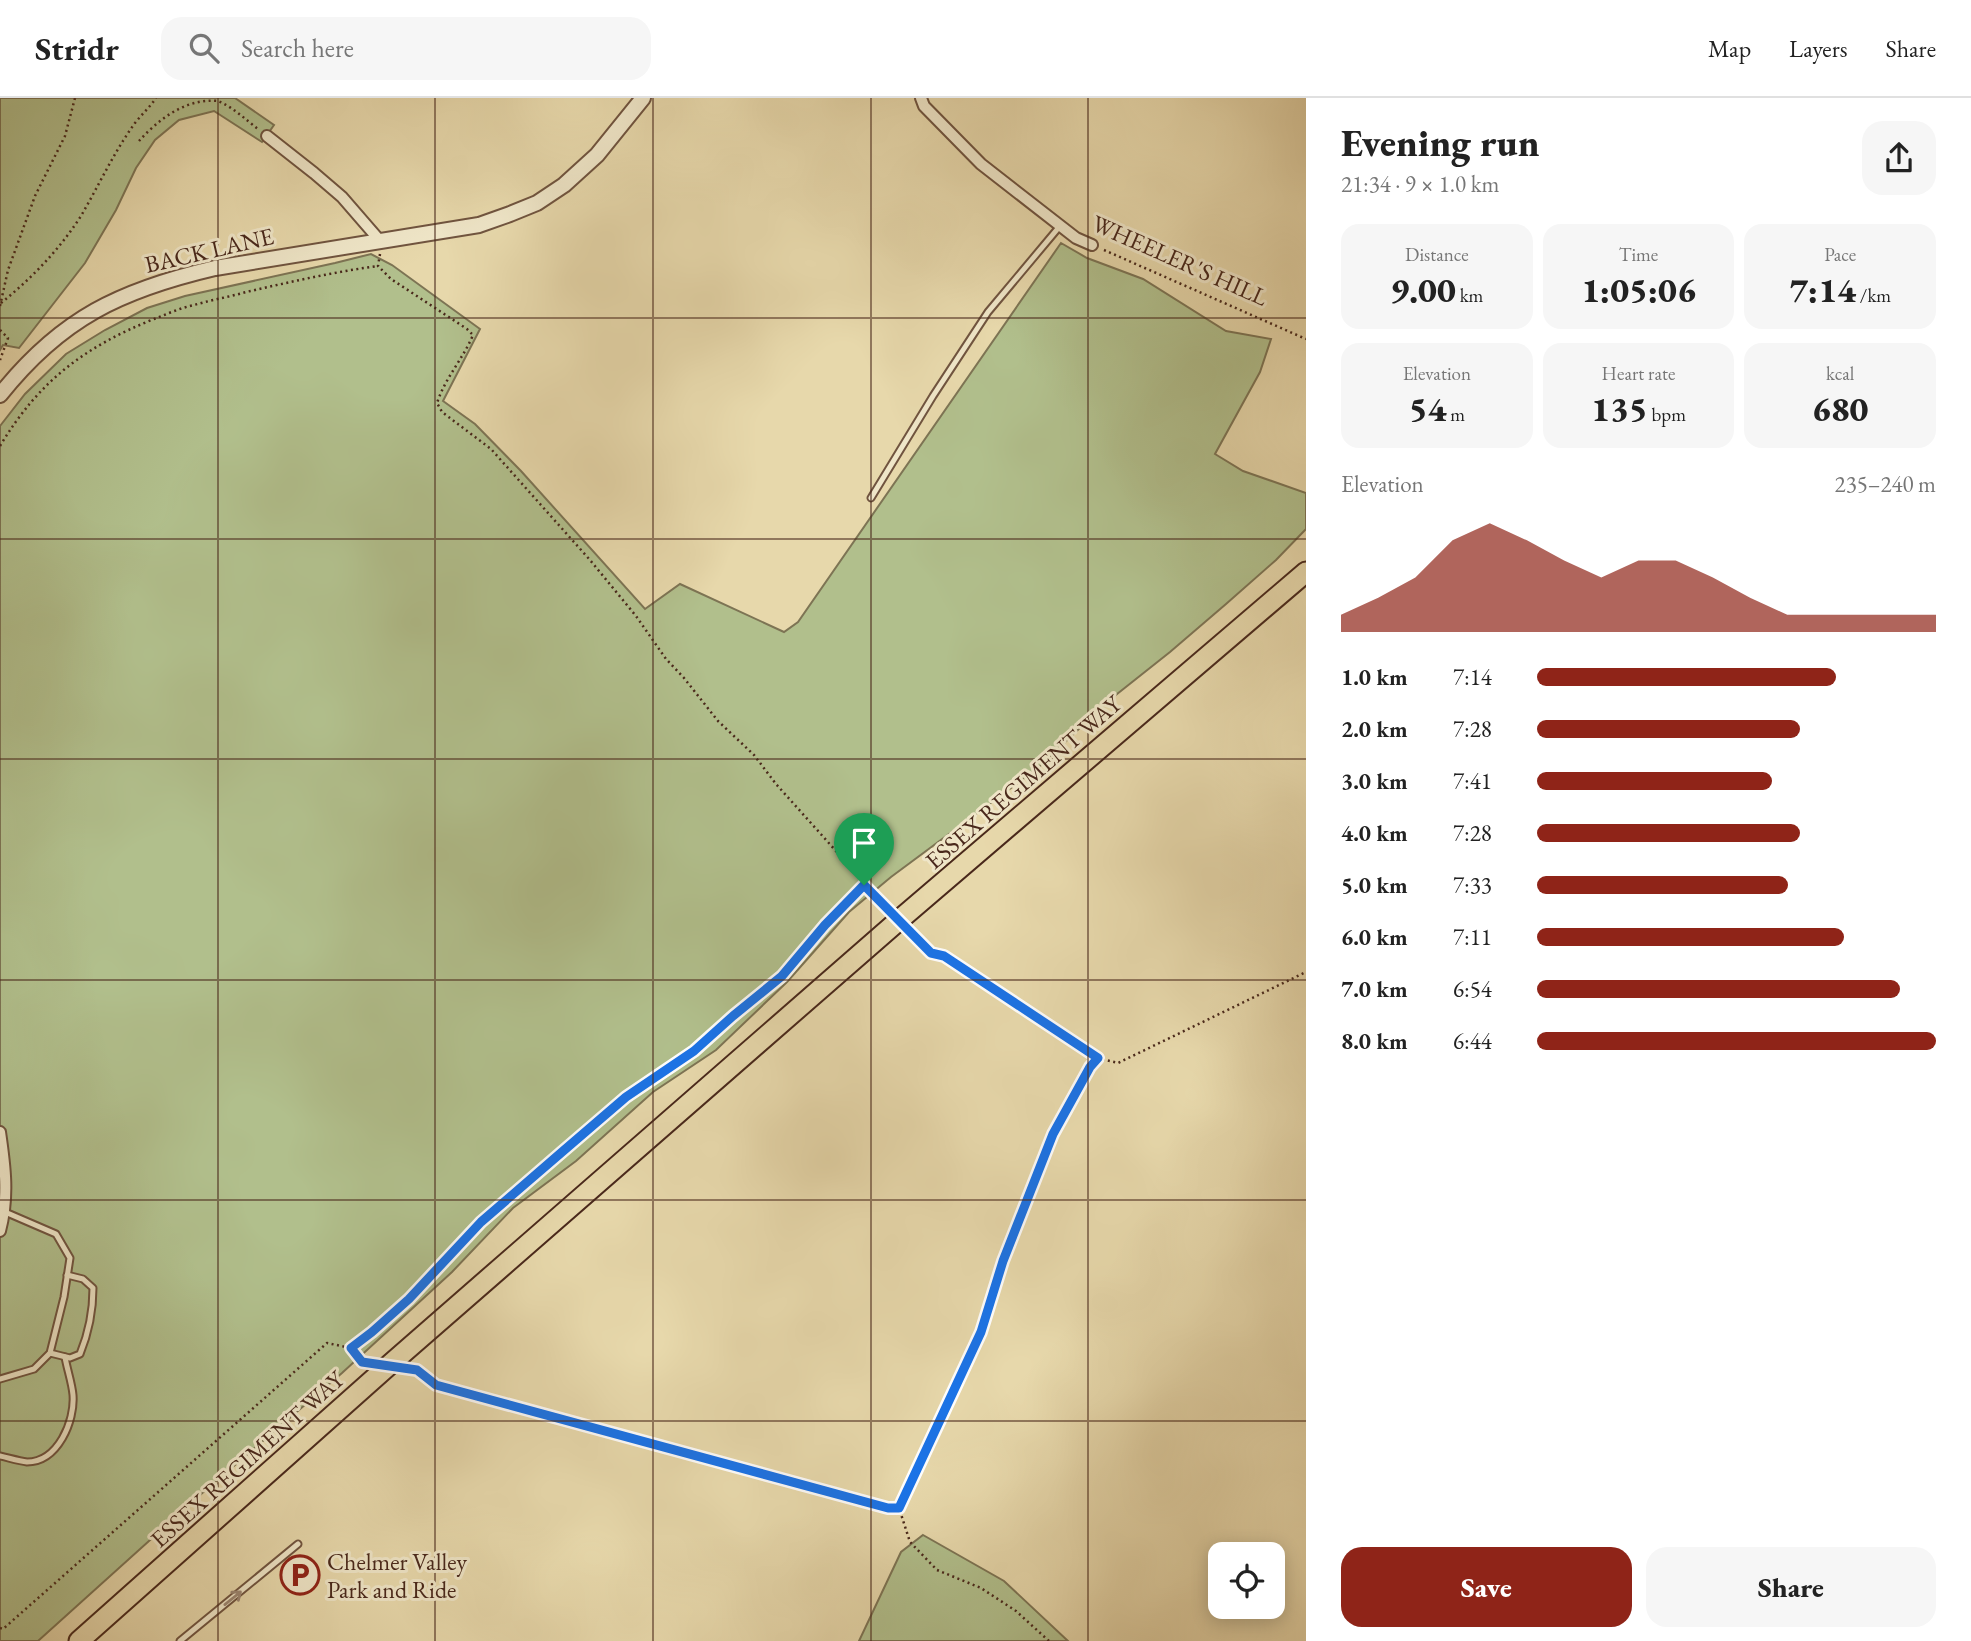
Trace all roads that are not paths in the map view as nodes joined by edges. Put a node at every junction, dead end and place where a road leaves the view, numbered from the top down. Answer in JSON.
{"nodes":[{"id":1,"x":643,"y":98,"type":"edge"},
{"id":2,"x":921,"y":98,"type":"edge"},
{"id":3,"x":267,"y":136,"type":"road end"},
{"id":4,"x":1060,"y":226,"type":"junction"},
{"id":5,"x":381,"y":242,"type":"junction"},
{"id":6,"x":1092,"y":245,"type":"road end"},
{"id":7,"x":0,"y":395,"type":"edge"},
{"id":8,"x":871,"y":498,"type":"dead end"},
{"id":9,"x":1306,"y":572,"type":"edge"},
{"id":10,"x":0,"y":1132,"type":"edge"},
{"id":11,"x":1,"y":1151,"type":"edge"},
{"id":12,"x":5,"y":1212,"type":"junction"},
{"id":13,"x":0,"y":1231,"type":"edge"},
{"id":14,"x":67,"y":1275,"type":"junction"},
{"id":15,"x":50,"y":1353,"type":"junction"},
{"id":16,"x":65,"y":1357,"type":"junction"},
{"id":17,"x":0,"y":1378,"type":"edge"},
{"id":18,"x":0,"y":1456,"type":"edge"},
{"id":19,"x":298,"y":1544,"type":"dead end"},
{"id":20,"x":79,"y":1641,"type":"edge"},
{"id":21,"x":180,"y":1641,"type":"edge"}],
"edges":[{"from":1,"to":5,"type":"street","name":"BACK LANE"},
{"from":2,"to":4,"type":"street","name":"WHEELER'S HILL"},
{"from":3,"to":5,"type":"street"},
{"from":4,"to":6,"type":"street","name":"WHEELER'S HILL"},
{"from":4,"to":8,"type":"lane"},
{"from":5,"to":7,"type":"street","name":"BACK LANE"},
{"from":9,"to":20,"type":"highway","name":"ESSEX REGIMENT WAY"},
{"from":10,"to":11,"type":"street"},
{"from":11,"to":12,"type":"street"},
{"from":12,"to":13,"type":"street"},
{"from":12,"to":14,"type":"lane"},
{"from":14,"to":15,"type":"lane"},
{"from":14,"to":16,"type":"lane"},
{"from":15,"to":16,"type":"lane"},
{"from":15,"to":17,"type":"lane"},
{"from":16,"to":18,"type":"lane"},
{"from":21,"to":19,"type":"lane","one_way":true}]}
